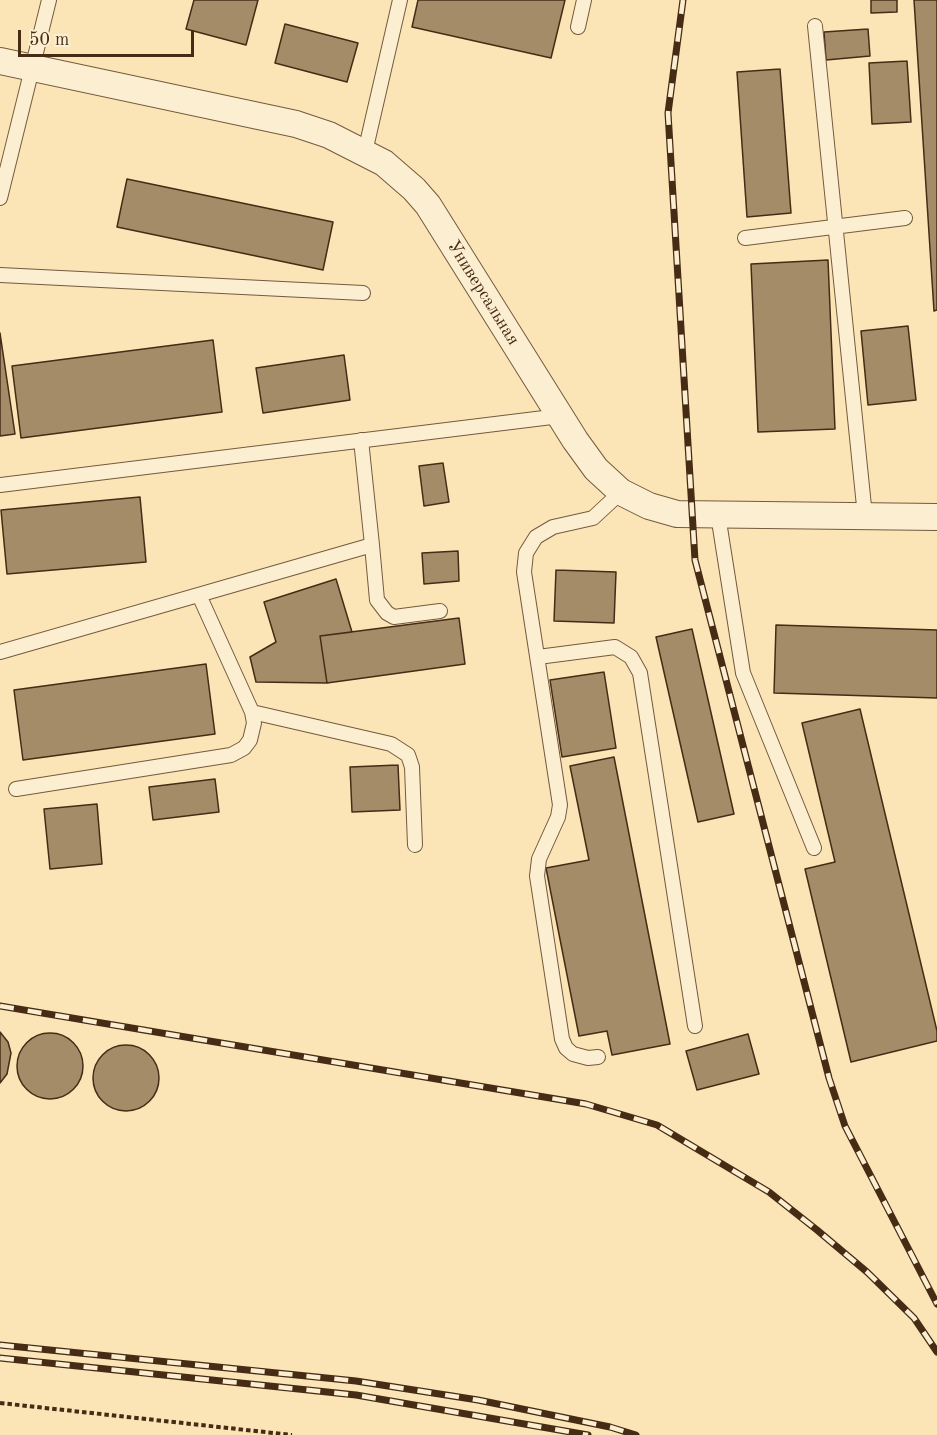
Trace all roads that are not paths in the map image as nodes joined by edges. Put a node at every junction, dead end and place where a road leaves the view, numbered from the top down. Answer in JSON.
{"nodes":[{"id":1,"x":49,"y":0,"type":"edge"},
{"id":2,"x":399,"y":0,"type":"edge"},
{"id":3,"x":584,"y":0,"type":"edge"},
{"id":4,"x":815,"y":26,"type":"dead end"},
{"id":5,"x":578,"y":27,"type":"dead end"},
{"id":6,"x":0,"y":61,"type":"edge"},
{"id":7,"x":32,"y":68,"type":"junction"},
{"id":8,"x":365,"y":152,"type":"junction"},
{"id":9,"x":0,"y":198,"type":"edge"},
{"id":10,"x":905,"y":218,"type":"dead end"},
{"id":11,"x":837,"y":227,"type":"junction"},
{"id":12,"x":745,"y":238,"type":"dead end"},
{"id":13,"x":0,"y":275,"type":"edge"},
{"id":14,"x":363,"y":293,"type":"dead end"},
{"id":15,"x":560,"y":416,"type":"junction"},
{"id":16,"x":362,"y":440,"type":"junction"},
{"id":17,"x":0,"y":485,"type":"edge"},
{"id":18,"x":621,"y":492,"type":"junction"},
{"id":19,"x":718,"y":515,"type":"junction"},
{"id":20,"x":865,"y":516,"type":"junction"},
{"id":21,"x":937,"y":517,"type":"edge"},
{"id":22,"x":372,"y":544,"type":"junction"},
{"id":23,"x":198,"y":595,"type":"junction"},
{"id":24,"x":440,"y":611,"type":"dead end"},
{"id":25,"x":0,"y":652,"type":"edge"},
{"id":26,"x":538,"y":657,"type":"junction"},
{"id":27,"x":252,"y":712,"type":"junction"},
{"id":28,"x":16,"y":789,"type":"dead end"},
{"id":29,"x":415,"y":845,"type":"dead end"},
{"id":30,"x":814,"y":848,"type":"dead end"},
{"id":31,"x":695,"y":1026,"type":"dead end"},
{"id":32,"x":598,"y":1057,"type":"dead end"}],
"edges":[{"from":1,"to":7,"type":"lane"},
{"from":2,"to":8,"type":"lane"},
{"from":3,"to":5,"type":"lane"},
{"from":4,"to":11,"type":"lane"},
{"from":6,"to":7,"type":"street","name":"Универсальная"},
{"from":7,"to":8,"type":"street","name":"Универсальная"},
{"from":7,"to":9,"type":"lane"},
{"from":8,"to":15,"type":"street","name":"Универсальная"},
{"from":10,"to":11,"type":"lane"},
{"from":11,"to":12,"type":"lane"},
{"from":11,"to":20,"type":"lane"},
{"from":13,"to":14,"type":"lane"},
{"from":15,"to":16,"type":"lane"},
{"from":15,"to":18,"type":"street","name":"Универсальная"},
{"from":16,"to":17,"type":"lane"},
{"from":16,"to":22,"type":"lane"},
{"from":18,"to":19,"type":"street","name":"Универсальная"},
{"from":18,"to":26,"type":"lane"},
{"from":19,"to":20,"type":"street","name":"Универсальная"},
{"from":19,"to":30,"type":"lane"},
{"from":20,"to":21,"type":"street","name":"Универсальная"},
{"from":22,"to":23,"type":"lane"},
{"from":22,"to":24,"type":"lane"},
{"from":23,"to":25,"type":"lane"},
{"from":23,"to":27,"type":"lane"},
{"from":26,"to":31,"type":"lane"},
{"from":26,"to":32,"type":"lane"},
{"from":27,"to":28,"type":"lane"},
{"from":27,"to":29,"type":"lane"}]}
